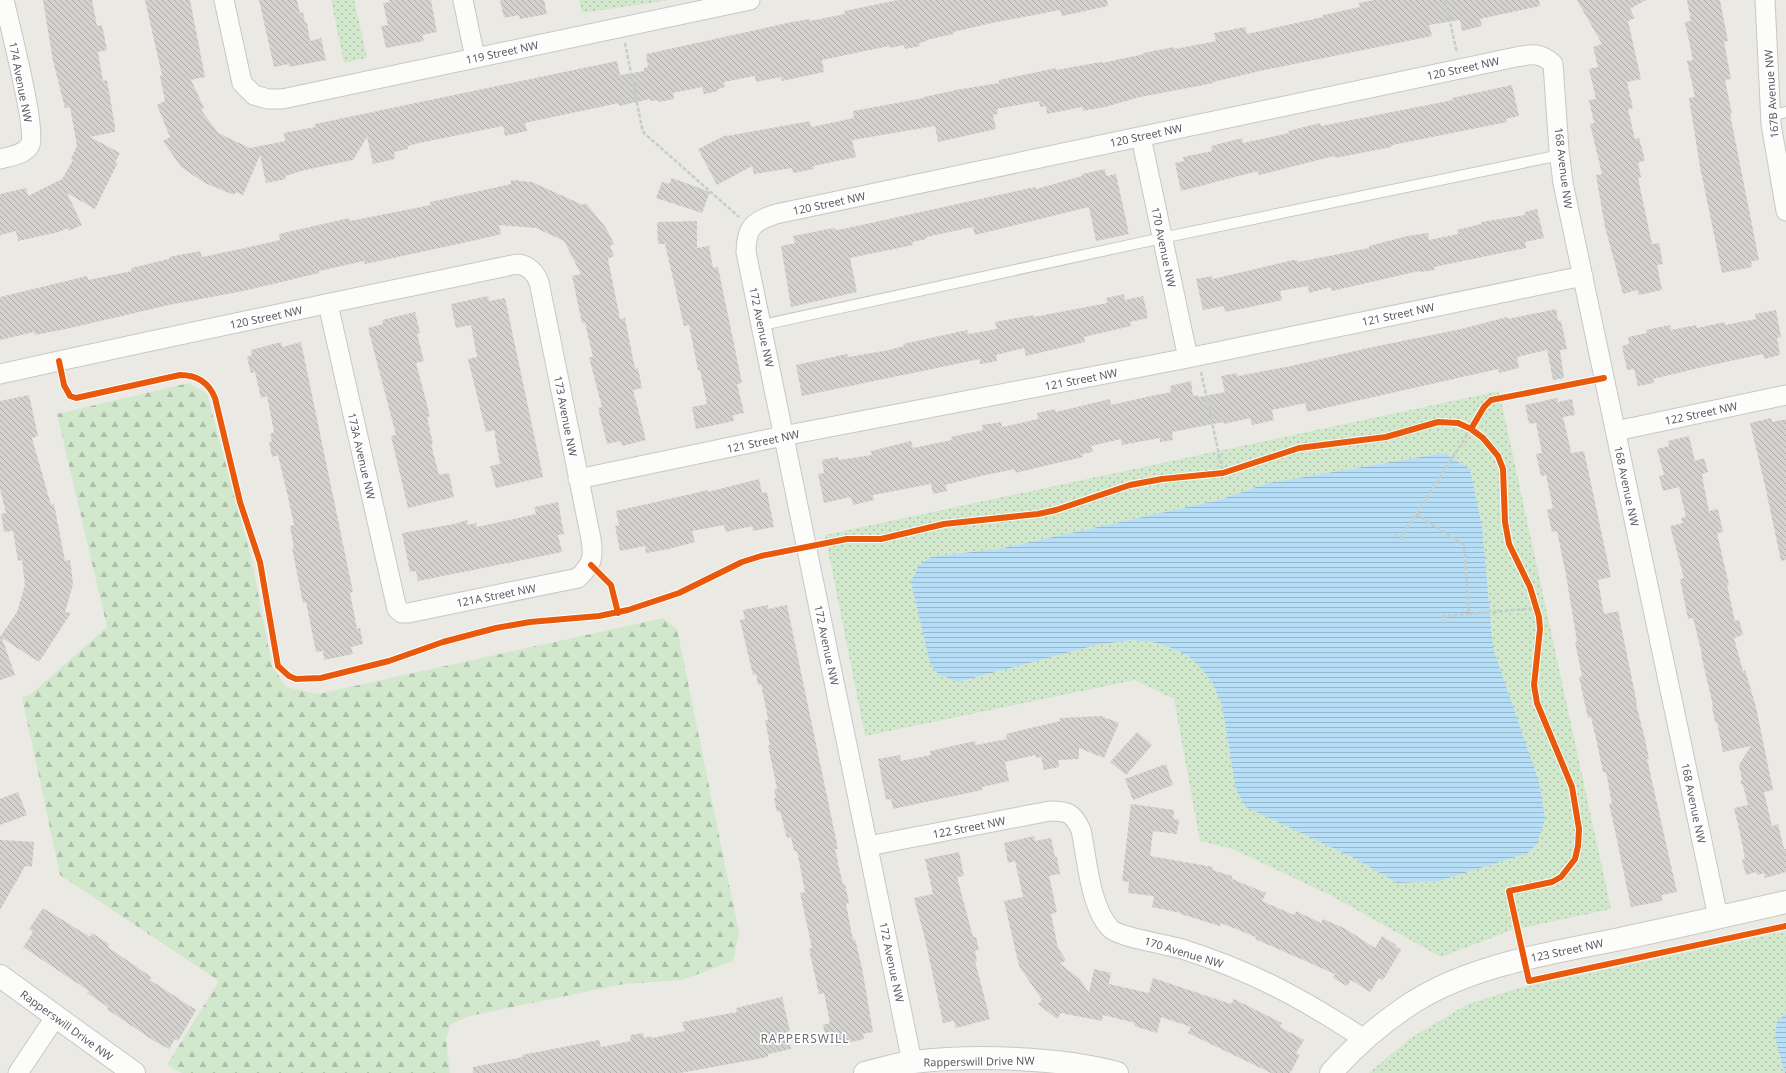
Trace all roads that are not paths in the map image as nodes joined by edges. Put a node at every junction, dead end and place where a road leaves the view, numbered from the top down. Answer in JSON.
{"nodes":[{"id":1,"x":4,"y":0,"type":"edge"},
{"id":2,"x":224,"y":0,"type":"edge"},
{"id":3,"x":462,"y":0,"type":"edge"},
{"id":4,"x":750,"y":0,"type":"edge"},
{"id":5,"x":1765,"y":0,"type":"edge"},
{"id":6,"x":1768,"y":0,"type":"edge"},
{"id":7,"x":1544,"y":55,"type":"joint"},
{"id":8,"x":475,"y":58,"type":"junction"},
{"id":9,"x":1778,"y":114,"type":"edge"},
{"id":10,"x":1140,"y":136,"type":"junction"},
{"id":11,"x":1560,"y":155,"type":"junction"},
{"id":12,"x":8,"y":157,"type":"edge"},
{"id":13,"x":1786,"y":211,"type":"edge"},
{"id":14,"x":751,"y":228,"type":"joint"},
{"id":15,"x":1162,"y":238,"type":"junction"},
{"id":16,"x":531,"y":269,"type":"joint"},
{"id":17,"x":1583,"y":276,"type":"junction"},
{"id":18,"x":328,"y":304,"type":"junction"},
{"id":19,"x":762,"y":325,"type":"junction"},
{"id":20,"x":1193,"y":357,"type":"junction"},
{"id":21,"x":0,"y":374,"type":"edge"},
{"id":22,"x":1786,"y":394,"type":"edge"},
{"id":23,"x":1616,"y":431,"type":"junction"},
{"id":24,"x":783,"y":436,"type":"junction"},
{"id":25,"x":578,"y":479,"type":"junction"},
{"id":26,"x":591,"y":565,"type":"joint"},
{"id":27,"x":397,"y":609,"type":"joint"},
{"id":28,"x":1070,"y":814,"type":"joint"},
{"id":29,"x":868,"y":846,"type":"junction"},
{"id":30,"x":1786,"y":902,"type":"edge"},
{"id":31,"x":1718,"y":917,"type":"junction"},
{"id":32,"x":0,"y":976,"type":"edge"},
{"id":33,"x":56,"y":1016,"type":"junction"},
{"id":34,"x":1364,"y":1039,"type":"junction"},
{"id":35,"x":912,"y":1062,"type":"junction"},
{"id":36,"x":18,"y":1073,"type":"edge"},
{"id":37,"x":134,"y":1073,"type":"edge"},
{"id":38,"x":865,"y":1073,"type":"edge"},
{"id":39,"x":1117,"y":1073,"type":"edge"},
{"id":40,"x":1331,"y":1073,"type":"edge"}],
"edges":[{"from":1,"to":12,"type":"street","name":"174 Avenue NW"},
{"from":2,"to":8,"type":"street","name":"119 Street NW"},
{"from":3,"to":8,"type":"street"},
{"from":4,"to":8,"type":"street","name":"119 Street NW"},
{"from":5,"to":6,"type":"street"},
{"from":5,"to":9,"type":"street","name":"167B Avenue NW"},
{"from":7,"to":10,"type":"street","name":"120 Street NW"},
{"from":7,"to":11,"type":"street","name":"168 Avenue NW"},
{"from":9,"to":13,"type":"street","name":"167B Avenue NW"},
{"from":10,"to":14,"type":"street","name":"120 Street NW"},
{"from":10,"to":15,"type":"street","name":"170 Avenue NW"},
{"from":11,"to":15,"type":"lane"},
{"from":11,"to":17,"type":"street","name":"168 Avenue NW"},
{"from":14,"to":19,"type":"street","name":"172 Avenue NW"},
{"from":15,"to":19,"type":"lane"},
{"from":15,"to":20,"type":"street","name":"170 Avenue NW"},
{"from":16,"to":18,"type":"street","name":"120 Street NW"},
{"from":16,"to":25,"type":"street","name":"173 Avenue NW"},
{"from":17,"to":20,"type":"street","name":"121 Street NW"},
{"from":17,"to":23,"type":"street","name":"168 Avenue NW"},
{"from":18,"to":21,"type":"street","name":"120 Street NW"},
{"from":18,"to":27,"type":"street","name":"173A Avenue NW"},
{"from":19,"to":24,"type":"street","name":"172 Avenue NW"},
{"from":20,"to":24,"type":"street","name":"121 Street NW"},
{"from":22,"to":23,"type":"street","name":"122 Street NW"},
{"from":23,"to":31,"type":"street","name":"168 Avenue NW"},
{"from":24,"to":25,"type":"street","name":"121 Street NW"},
{"from":24,"to":29,"type":"street","name":"172 Avenue NW"},
{"from":25,"to":26,"type":"street","name":"173 Avenue NW"},
{"from":26,"to":27,"type":"street","name":"121A Street NW"},
{"from":28,"to":29,"type":"street","name":"122 Street NW"},
{"from":28,"to":34,"type":"street","name":"170 Avenue NW"},
{"from":29,"to":35,"type":"street","name":"172 Avenue NW"},
{"from":30,"to":31,"type":"street","name":"123 Street NW"},
{"from":31,"to":34,"type":"street","name":"123 Street NW"},
{"from":32,"to":33,"type":"street","name":"Rapperswill Drive NW"},
{"from":33,"to":36,"type":"street"},
{"from":33,"to":37,"type":"street","name":"Rapperswill Drive NW"},
{"from":34,"to":40,"type":"street","name":"123 Street NW"},
{"from":35,"to":38,"type":"street","name":"Rapperswill Drive NW"},
{"from":35,"to":39,"type":"street","name":"Rapperswill Drive NW"}]}
